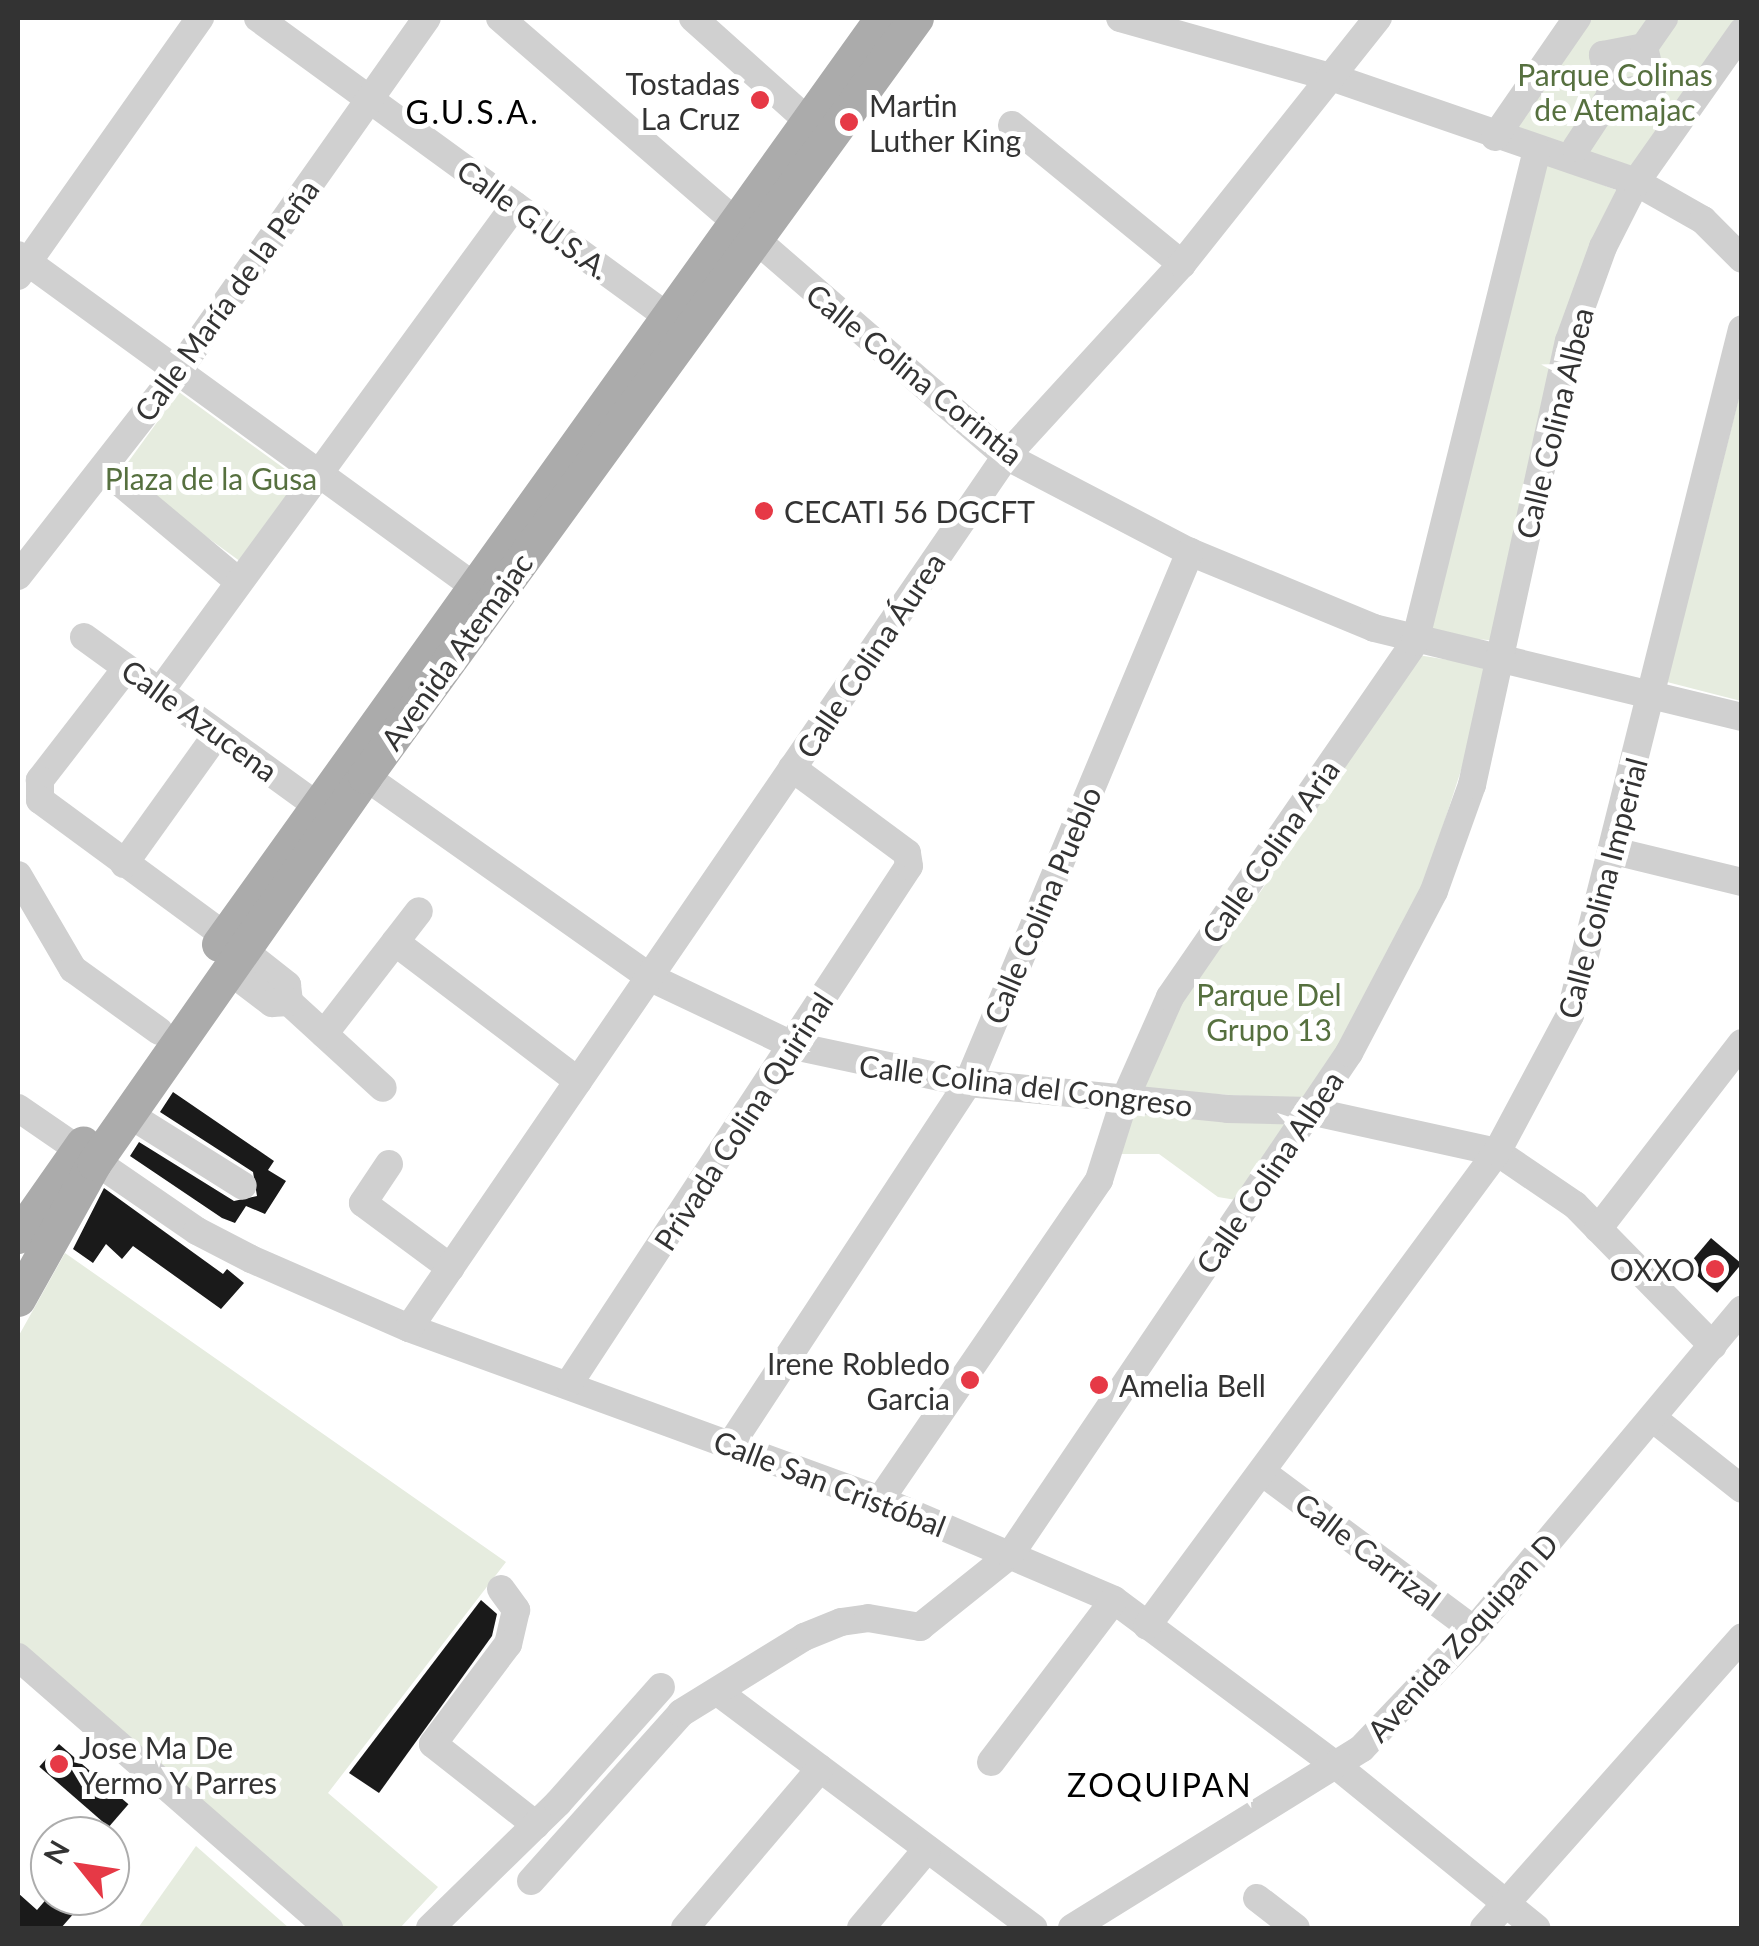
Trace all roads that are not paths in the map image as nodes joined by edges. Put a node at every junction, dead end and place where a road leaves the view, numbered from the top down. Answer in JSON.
{"nodes":[{"id":1,"x":200,"y":18,"type":"edge"},
{"id":2,"x":258,"y":18,"type":"edge"},
{"id":3,"x":427,"y":18,"type":"edge"},
{"id":4,"x":500,"y":18,"type":"edge"},
{"id":5,"x":693,"y":18,"type":"edge"},
{"id":6,"x":1120,"y":18,"type":"edge"},
{"id":7,"x":1378,"y":18,"type":"edge"},
{"id":8,"x":1577,"y":18,"type":"edge"},
{"id":9,"x":1664,"y":18,"type":"edge"},
{"id":10,"x":899,"y":20,"type":"edge"},
{"id":11,"x":1178,"y":26,"type":"edge"},
{"id":12,"x":1742,"y":32,"type":"edge"},
{"id":13,"x":1644,"y":47,"type":"junction"},
{"id":14,"x":1334,"y":78,"type":"junction"},
{"id":15,"x":1611,"y":95,"type":"junction"},
{"id":16,"x":369,"y":98,"type":"junction"},
{"id":17,"x":807,"y":120,"type":"junction"},
{"id":18,"x":1012,"y":125,"type":"dead end"},
{"id":19,"x":1495,"y":136,"type":"junction"},
{"id":20,"x":1576,"y":148,"type":"dead end"},
{"id":21,"x":1537,"y":150,"type":"junction"},
{"id":22,"x":1636,"y":182,"type":"junction"},
{"id":23,"x":515,"y":205,"type":"junction"},
{"id":24,"x":742,"y":231,"type":"junction"},
{"id":25,"x":1742,"y":259,"type":"edge"},
{"id":26,"x":1182,"y":264,"type":"junction"},
{"id":27,"x":21,"y":265,"type":"edge"},
{"id":28,"x":664,"y":314,"type":"junction"},
{"id":29,"x":1742,"y":329,"type":"edge"},
{"id":30,"x":176,"y":375,"type":"junction"},
{"id":31,"x":1006,"y":456,"type":"junction"},
{"id":32,"x":104,"y":469,"type":"junction"},
{"id":33,"x":321,"y":474,"type":"junction"},
{"id":34,"x":1190,"y":552,"type":"junction"},
{"id":35,"x":18,"y":576,"type":"edge"},
{"id":36,"x":238,"y":581,"type":"junction"},
{"id":37,"x":471,"y":584,"type":"junction"},
{"id":38,"x":84,"y":637,"type":"dead end"},
{"id":39,"x":1415,"y":642,"type":"junction"},
{"id":40,"x":1499,"y":654,"type":"junction"},
{"id":41,"x":118,"y":679,"type":"dead end"},
{"id":42,"x":161,"y":690,"type":"junction"},
{"id":43,"x":1654,"y":696,"type":"junction"},
{"id":44,"x":1742,"y":718,"type":"edge"},
{"id":45,"x":210,"y":744,"type":"dead end"},
{"id":46,"x":792,"y":768,"type":"junction"},
{"id":47,"x":354,"y":769,"type":"junction"},
{"id":48,"x":315,"y":804,"type":"junction"},
{"id":49,"x":1614,"y":851,"type":"junction"},
{"id":50,"x":124,"y":864,"type":"junction"},
{"id":51,"x":18,"y":875,"type":"edge"},
{"id":52,"x":1742,"y":882,"type":"edge"},
{"id":53,"x":419,"y":911,"type":"dead end"},
{"id":54,"x":395,"y":942,"type":"junction"},
{"id":55,"x":233,"y":953,"type":"junction"},
{"id":56,"x":649,"y":978,"type":"junction"},
{"id":57,"x":159,"y":1031,"type":"junction"},
{"id":58,"x":324,"y":1034,"type":"junction"},
{"id":59,"x":1742,"y":1043,"type":"edge"},
{"id":60,"x":794,"y":1046,"type":"junction"},
{"id":61,"x":578,"y":1080,"type":"junction"},
{"id":62,"x":968,"y":1083,"type":"junction"},
{"id":63,"x":383,"y":1088,"type":"dead end"},
{"id":64,"x":1124,"y":1100,"type":"junction"},
{"id":65,"x":18,"y":1108,"type":"edge"},
{"id":66,"x":1310,"y":1110,"type":"junction"},
{"id":67,"x":130,"y":1115,"type":"junction"},
{"id":68,"x":1497,"y":1152,"type":"junction"},
{"id":69,"x":86,"y":1157,"type":"junction"},
{"id":70,"x":389,"y":1164,"type":"dead end"},
{"id":71,"x":243,"y":1186,"type":"dead end"},
{"id":72,"x":1598,"y":1229,"type":"junction"},
{"id":73,"x":18,"y":1236,"type":"edge"},
{"id":74,"x":450,"y":1268,"type":"junction"},
{"id":75,"x":18,"y":1299,"type":"edge"},
{"id":76,"x":1742,"y":1310,"type":"edge"},
{"id":77,"x":409,"y":1328,"type":"junction"},
{"id":78,"x":1713,"y":1346,"type":"junction"},
{"id":79,"x":570,"y":1382,"type":"junction"},
{"id":80,"x":1655,"y":1420,"type":"junction"},
{"id":81,"x":731,"y":1444,"type":"junction"},
{"id":82,"x":1262,"y":1472,"type":"junction"},
{"id":83,"x":1742,"y":1489,"type":"edge"},
{"id":84,"x":880,"y":1500,"type":"junction"},
{"id":85,"x":1010,"y":1555,"type":"junction"},
{"id":86,"x":501,"y":1589,"type":"dead end"},
{"id":87,"x":1114,"y":1600,"type":"junction"},
{"id":88,"x":1147,"y":1626,"type":"junction"},
{"id":89,"x":1474,"y":1630,"type":"junction"},
{"id":90,"x":1742,"y":1636,"type":"edge"},
{"id":91,"x":18,"y":1657,"type":"edge"},
{"id":92,"x":660,"y":1687,"type":"dead end"},
{"id":93,"x":718,"y":1692,"type":"junction"},
{"id":94,"x":992,"y":1762,"type":"dead end"},
{"id":95,"x":1338,"y":1766,"type":"junction"},
{"id":96,"x":820,"y":1769,"type":"junction"},
{"id":97,"x":567,"y":1814,"type":"junction"},
{"id":98,"x":536,"y":1825,"type":"junction"},
{"id":99,"x":926,"y":1849,"type":"junction"},
{"id":100,"x":530,"y":1882,"type":"dead end"},
{"id":101,"x":1256,"y":1898,"type":"dead end"},
{"id":102,"x":1506,"y":1905,"type":"junction"},
{"id":103,"x":328,"y":1928,"type":"edge"},
{"id":104,"x":430,"y":1928,"type":"edge"},
{"id":105,"x":685,"y":1928,"type":"edge"},
{"id":106,"x":860,"y":1928,"type":"edge"},
{"id":107,"x":1034,"y":1928,"type":"edge"},
{"id":108,"x":1072,"y":1928,"type":"edge"},
{"id":109,"x":1296,"y":1928,"type":"edge"},
{"id":110,"x":1484,"y":1928,"type":"edge"},
{"id":111,"x":1536,"y":1928,"type":"edge"}],
"edges":[{"from":1,"to":27,"type":"street"},
{"from":2,"to":16,"type":"street","name":"Calle G.U.S.A."},
{"from":3,"to":16,"type":"street","name":"Calle María de la Peña"},
{"from":4,"to":24,"type":"street","name":"Calle Colina Corintia"},
{"from":5,"to":17,"type":"street"},
{"from":6,"to":11,"type":"street"},
{"from":7,"to":14,"type":"street","name":"Calle Colina Áurea"},
{"from":8,"to":19,"type":"street"},
{"from":9,"to":13,"type":"street"},
{"from":10,"to":17,"type":"main road","name":"Avenida Atemajac"},
{"from":10,"to":24,"type":"main road","name":"Avenida Atemajac"},
{"from":11,"to":14,"type":"street"},
{"from":12,"to":22,"type":"street","name":"Calle Colina Albea"},
{"from":13,"to":15,"type":"street"},
{"from":13,"to":15,"type":"street"},
{"from":14,"to":19,"type":"street"},
{"from":14,"to":26,"type":"street","name":"Calle Colina Áurea"},
{"from":15,"to":20,"type":"street"},
{"from":16,"to":23,"type":"street","name":"Calle G.U.S.A."},
{"from":16,"to":30,"type":"street","name":"Calle María de la Peña"},
{"from":17,"to":24,"type":"main road","name":"Avenida Atemajac"},
{"from":18,"to":26,"type":"street"},
{"from":19,"to":21,"type":"street"},
{"from":21,"to":22,"type":"street"},
{"from":21,"to":39,"type":"street","name":"Calle Colina Aria"},
{"from":22,"to":25,"type":"street"},
{"from":22,"to":40,"type":"street","name":"Calle Colina Albea"},
{"from":23,"to":28,"type":"street","name":"Calle G.U.S.A."},
{"from":23,"to":33,"type":"street"},
{"from":24,"to":28,"type":"main road","name":"Avenida Atemajac"},
{"from":24,"to":31,"type":"street","name":"Calle Colina Corintia"},
{"from":24,"to":47,"type":"main road","name":"Avenida Atemajac"},
{"from":26,"to":31,"type":"street","name":"Calle Colina Áurea"},
{"from":27,"to":30,"type":"street"},
{"from":28,"to":37,"type":"main road","name":"Avenida Atemajac"},
{"from":29,"to":43,"type":"street","name":"Calle Colina Imperial"},
{"from":30,"to":32,"type":"street","name":"Calle María de la Peña"},
{"from":30,"to":33,"type":"street"},
{"from":31,"to":34,"type":"street","name":"Calle Colina Corintia"},
{"from":31,"to":46,"type":"street","name":"Calle Colina Áurea"},
{"from":32,"to":35,"type":"street","name":"Calle María de la Peña"},
{"from":32,"to":36,"type":"street"},
{"from":33,"to":36,"type":"street"},
{"from":33,"to":37,"type":"street"},
{"from":34,"to":39,"type":"street","name":"Calle Colina Corintia"},
{"from":34,"to":62,"type":"street","name":"Calle Colina Pueblo"},
{"from":36,"to":42,"type":"street"},
{"from":37,"to":47,"type":"main road","name":"Avenida Atemajac"},
{"from":38,"to":42,"type":"street","name":"Calle Azucena"},
{"from":39,"to":40,"type":"street","name":"Calle Colina Corintia"},
{"from":39,"to":64,"type":"street","name":"Calle Colina Aria"},
{"from":40,"to":43,"type":"street","name":"Calle Colina Corintia"},
{"from":40,"to":66,"type":"street","name":"Calle Colina Albea"},
{"from":41,"to":50,"type":"street"},
{"from":42,"to":48,"type":"street","name":"Calle Azucena"},
{"from":43,"to":44,"type":"street","name":"Calle Colina Corintia"},
{"from":43,"to":49,"type":"street","name":"Calle Colina Imperial"},
{"from":45,"to":50,"type":"street"},
{"from":46,"to":56,"type":"street","name":"Calle Colina Áurea"},
{"from":46,"to":60,"type":"street","name":"Privada Colina Quirinal"},
{"from":47,"to":48,"type":"main road","name":"Avenida Atemajac"},
{"from":47,"to":55,"type":"main road","name":"Avenida Atemajac"},
{"from":47,"to":56,"type":"street","name":"Calle Colina del Congreso"},
{"from":48,"to":55,"type":"main road","name":"Avenida Atemajac"},
{"from":49,"to":52,"type":"street"},
{"from":49,"to":68,"type":"street","name":"Calle Colina Imperial"},
{"from":50,"to":55,"type":"street"},
{"from":51,"to":57,"type":"street"},
{"from":53,"to":54,"type":"street"},
{"from":54,"to":58,"type":"street"},
{"from":54,"to":61,"type":"street"},
{"from":55,"to":57,"type":"main road","name":"Avenida Atemajac"},
{"from":55,"to":58,"type":"street"},
{"from":55,"to":67,"type":"main road","name":"Avenida Atemajac"},
{"from":56,"to":60,"type":"street","name":"Calle Colina del Congreso"},
{"from":56,"to":61,"type":"street","name":"Calle Colina Áurea"},
{"from":57,"to":69,"type":"main road","name":"Avenida Atemajac"},
{"from":58,"to":63,"type":"street"},
{"from":59,"to":72,"type":"street"},
{"from":60,"to":62,"type":"street","name":"Calle Colina del Congreso"},
{"from":60,"to":79,"type":"street","name":"Privada Colina Quirinal"},
{"from":61,"to":74,"type":"street","name":"Calle Colina Áurea"},
{"from":62,"to":64,"type":"street","name":"Calle Colina del Congreso"},
{"from":62,"to":81,"type":"street","name":"Calle Colina Pueblo"},
{"from":64,"to":66,"type":"street","name":"Calle Colina del Congreso"},
{"from":64,"to":84,"type":"street","name":"Calle Colina Aria"},
{"from":65,"to":69,"type":"street","name":"Calle San Cristóbal"},
{"from":66,"to":68,"type":"street","name":"Calle Colina del Congreso"},
{"from":66,"to":85,"type":"street","name":"Calle Colina Albea"},
{"from":67,"to":69,"type":"main road","name":"Avenida Atemajac"},
{"from":67,"to":71,"type":"street"},
{"from":68,"to":72,"type":"street","name":"Calle Colina del Congreso"},
{"from":68,"to":82,"type":"street","name":"Calle Colina Imperial"},
{"from":69,"to":73,"type":"main road","name":"Avenida Atemajac"},
{"from":69,"to":75,"type":"main road","name":"Avenida Atemajac"},
{"from":69,"to":77,"type":"street","name":"Calle San Cristóbal"},
{"from":70,"to":74,"type":"street"},
{"from":72,"to":78,"type":"street","name":"Calle Colina del Congreso"},
{"from":74,"to":77,"type":"street","name":"Calle Colina Áurea"},
{"from":76,"to":78,"type":"street","name":"Avenida Zoquipan D"},
{"from":77,"to":79,"type":"street","name":"Calle San Cristóbal"},
{"from":78,"to":80,"type":"street","name":"Avenida Zoquipan D"},
{"from":79,"to":81,"type":"street","name":"Calle San Cristóbal"},
{"from":80,"to":83,"type":"street"},
{"from":80,"to":89,"type":"street","name":"Avenida Zoquipan D"},
{"from":81,"to":84,"type":"street","name":"Calle San Cristóbal"},
{"from":82,"to":88,"type":"street","name":"Calle Colina Imperial"},
{"from":82,"to":89,"type":"street","name":"Calle Carrizal"},
{"from":84,"to":85,"type":"street","name":"Calle San Cristóbal"},
{"from":85,"to":87,"type":"street","name":"Calle San Cristóbal"},
{"from":85,"to":93,"type":"street","name":"Calle Colina Albea"},
{"from":86,"to":98,"type":"street"},
{"from":87,"to":88,"type":"street","name":"Calle San Cristóbal"},
{"from":87,"to":94,"type":"street"},
{"from":88,"to":95,"type":"street","name":"Calle San Cristóbal"},
{"from":89,"to":95,"type":"street","name":"Avenida Zoquipan D"},
{"from":90,"to":102,"type":"street"},
{"from":91,"to":103,"type":"street"},
{"from":92,"to":97,"type":"street"},
{"from":93,"to":96,"type":"street"},
{"from":93,"to":97,"type":"street","name":"Calle Colina Albea"},
{"from":95,"to":102,"type":"street","name":"Calle San Cristóbal"},
{"from":95,"to":108,"type":"street","name":"Avenida Zoquipan D"},
{"from":96,"to":99,"type":"street"},
{"from":96,"to":105,"type":"street"},
{"from":97,"to":98,"type":"street"},
{"from":97,"to":100,"type":"street","name":"Calle Colina Albea"},
{"from":98,"to":104,"type":"street"},
{"from":99,"to":106,"type":"street"},
{"from":99,"to":107,"type":"street"},
{"from":101,"to":109,"type":"street"},
{"from":102,"to":110,"type":"street"},
{"from":102,"to":111,"type":"street","name":"Calle San Cristóbal"}]}
